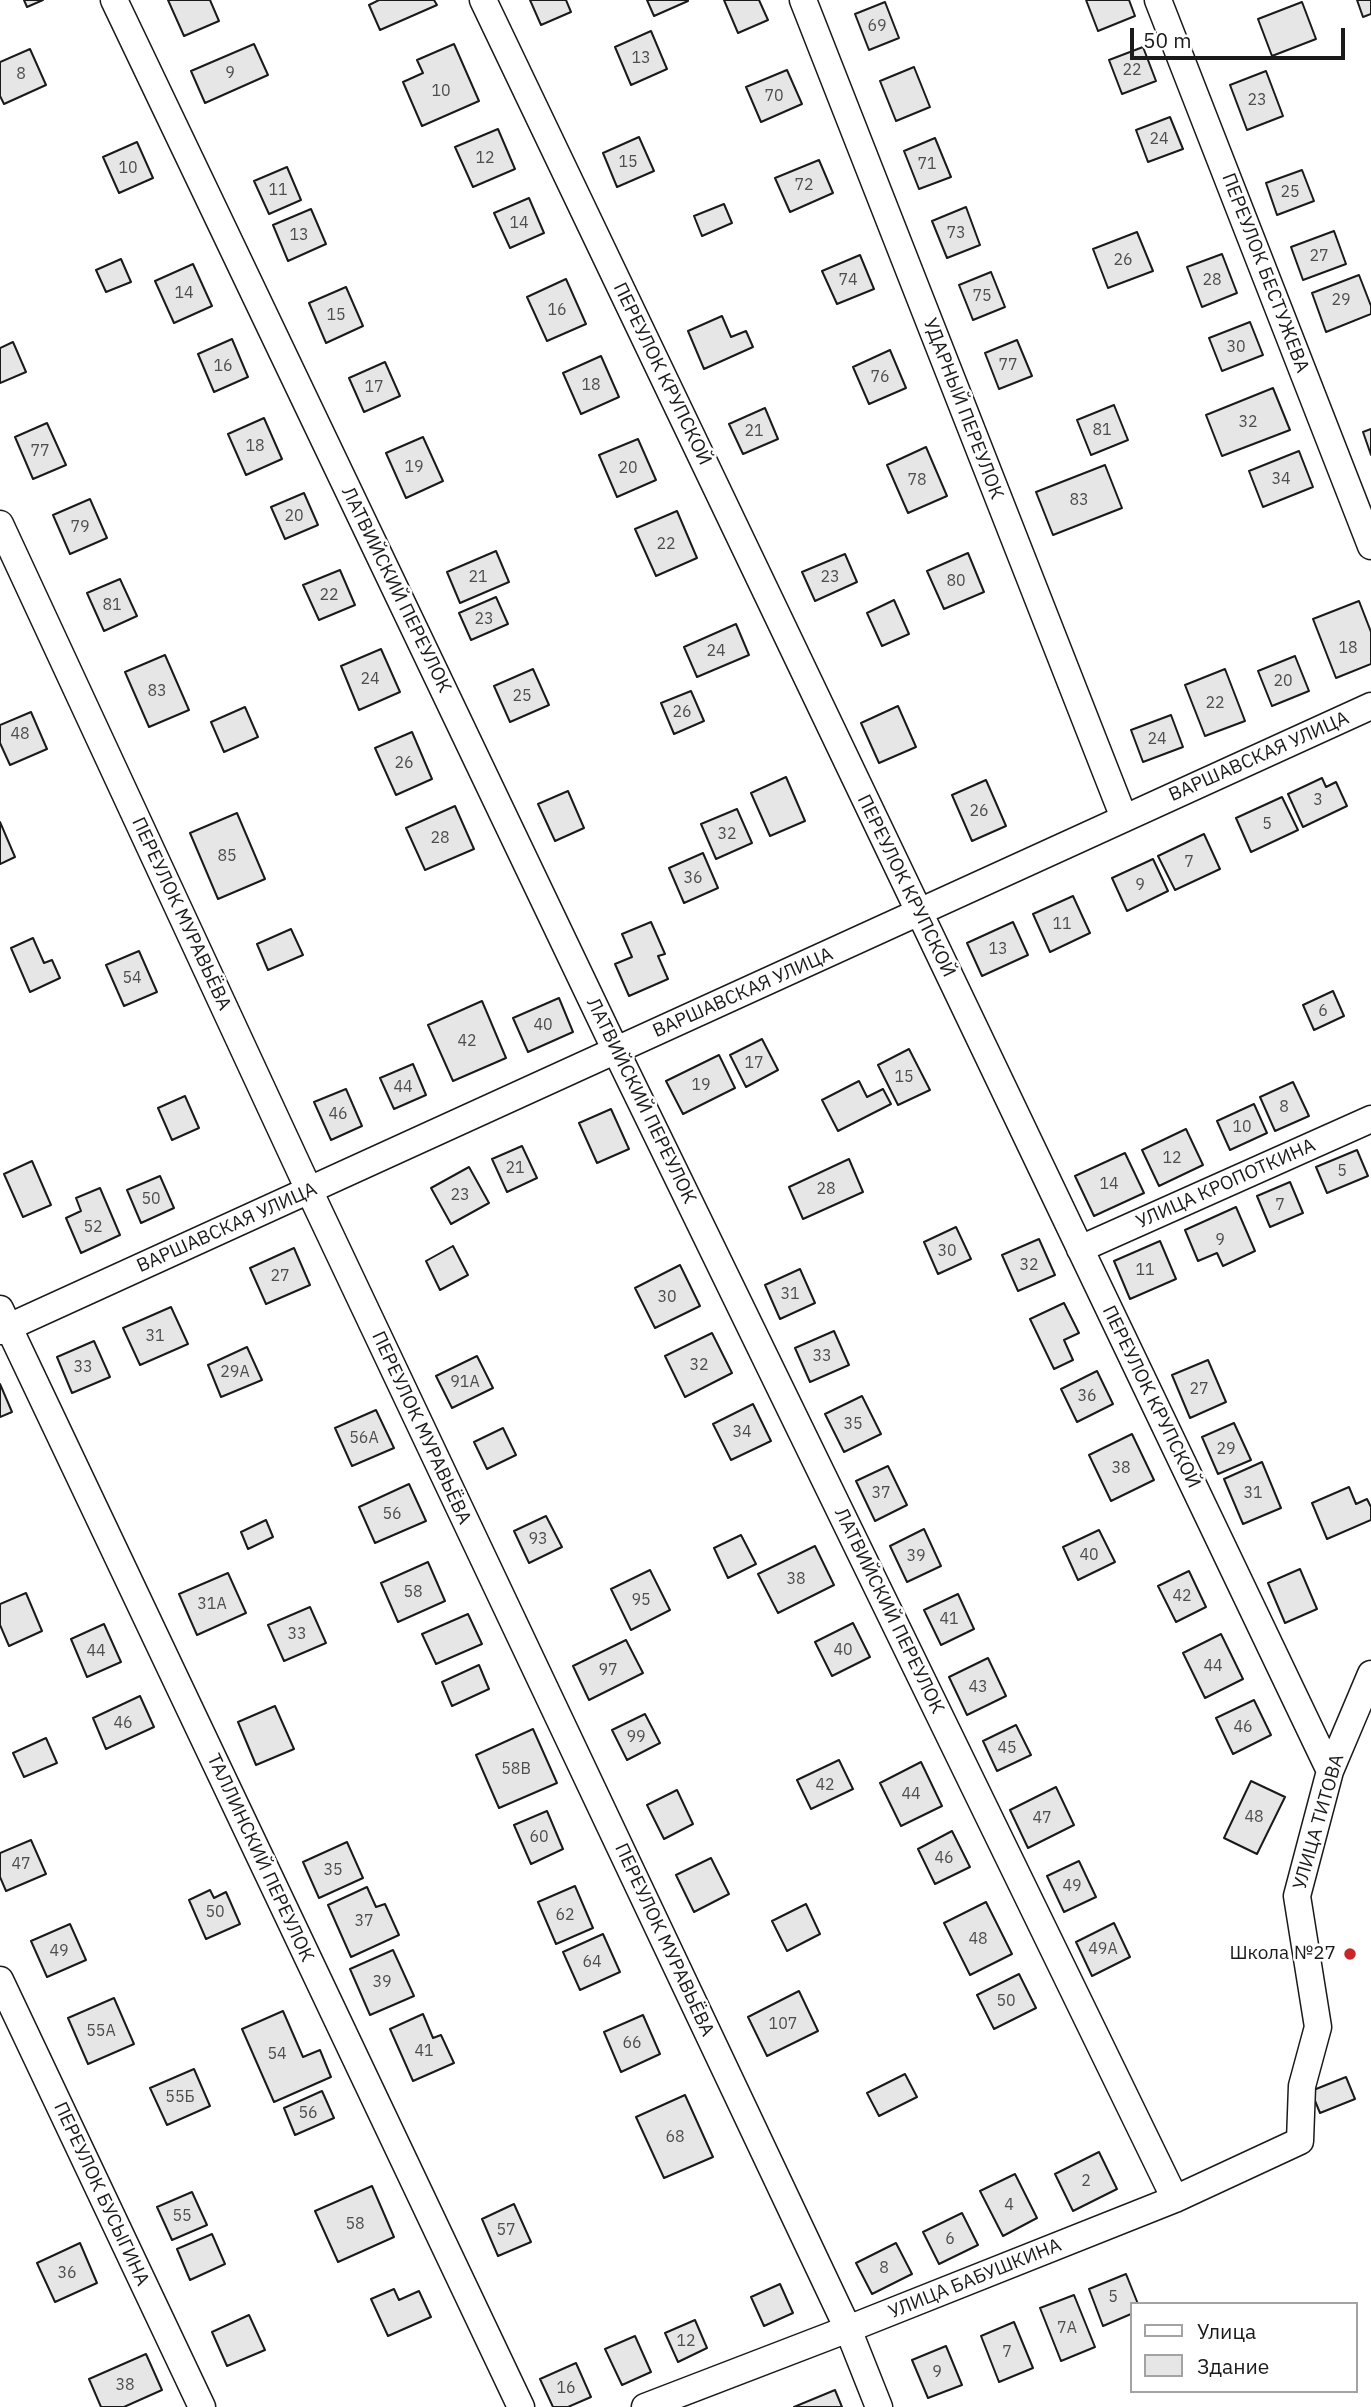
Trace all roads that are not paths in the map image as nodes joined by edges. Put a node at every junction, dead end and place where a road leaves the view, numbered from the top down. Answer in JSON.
{"nodes":[{"id":1,"x":114,"y":0,"type":"edge"},
{"id":2,"x":483,"y":0,"type":"edge"},
{"id":3,"x":803,"y":0,"type":"edge"},
{"id":4,"x":1158,"y":0,"type":"edge"},
{"id":5,"x":0,"y":524,"type":"edge"},
{"id":6,"x":1371,"y":546,"type":"edge"},
{"id":7,"x":1371,"y":706,"type":"edge"},
{"id":8,"x":1124,"y":817,"type":"junction"},
{"id":9,"x":919,"y":912,"type":"junction"},
{"id":10,"x":616,"y":1051,"type":"junction"},
{"id":11,"x":1371,"y":1119,"type":"edge"},
{"id":12,"x":309,"y":1190,"type":"junction"},
{"id":13,"x":1080,"y":1250,"type":"junction"},
{"id":14,"x":3,"y":1322,"type":"edge"},
{"id":15,"x":1371,"y":1674,"type":"edge"},
{"id":16,"x":1330,"y":1772,"type":"junction"},
{"id":17,"x":0,"y":1980,"type":"edge"},
{"id":18,"x":1300,"y":2141,"type":"joint"},
{"id":19,"x":1175,"y":2199,"type":"junction"},
{"id":20,"x":848,"y":2329,"type":"junction"},
{"id":21,"x":202,"y":2407,"type":"edge"},
{"id":22,"x":521,"y":2407,"type":"edge"},
{"id":23,"x":645,"y":2407,"type":"edge"},
{"id":24,"x":879,"y":2407,"type":"edge"}],
"edges":[{"from":1,"to":10,"type":"street","name":"ЛАТВИЙСКИЙ ПЕРЕУЛОК"},
{"from":2,"to":9,"type":"street","name":"ПЕРЕУЛОК КРУПСКОЙ"},
{"from":3,"to":8,"type":"street","name":"УДАРНЫЙ ПЕРЕУЛОК"},
{"from":4,"to":6,"type":"street","name":"ПЕРЕУЛОК БЕСТУЖЕВА"},
{"from":5,"to":12,"type":"street","name":"ПЕРЕУЛОК МУРАВЬЁВА"},
{"from":7,"to":8,"type":"street","name":"ВАРШАВСКАЯ УЛИЦА"},
{"from":8,"to":9,"type":"street","name":"ВАРШАВСКАЯ УЛИЦА"},
{"from":9,"to":10,"type":"street","name":"ВАРШАВСКАЯ УЛИЦА"},
{"from":9,"to":13,"type":"street","name":"ПЕРЕУЛОК КРУПСКОЙ"},
{"from":10,"to":12,"type":"street","name":"ВАРШАВСКАЯ УЛИЦА"},
{"from":10,"to":19,"type":"street","name":"ЛАТВИЙСКИЙ ПЕРЕУЛОК"},
{"from":11,"to":13,"type":"street","name":"УЛИЦА КРОПОТКИНА"},
{"from":12,"to":14,"type":"street","name":"ВАРШАВСКАЯ УЛИЦА"},
{"from":12,"to":20,"type":"street","name":"ПЕРЕУЛОК МУРАВЬЁВА"},
{"from":13,"to":16,"type":"street","name":"ПЕРЕУЛОК КРУПСКОЙ"},
{"from":14,"to":22,"type":"street","name":"ТАЛЛИНСКИЙ ПЕРЕУЛОК"},
{"from":15,"to":16,"type":"street","name":"УЛИЦА ТИТОВА"},
{"from":16,"to":18,"type":"street","name":"УЛИЦА ТИТОВА"},
{"from":17,"to":21,"type":"street","name":"ПЕРЕУЛОК БУСЫГИНА"},
{"from":18,"to":19,"type":"street","name":"УЛИЦА БАБУШКИНА"},
{"from":19,"to":20,"type":"street","name":"УЛИЦА БАБУШКИНА"},
{"from":20,"to":23,"type":"street","name":"УЛИЦА БАБУШКИНА"},
{"from":20,"to":24,"type":"street","name":"ПЕРЕУЛОК МУРАВЬЁВА"}]}
